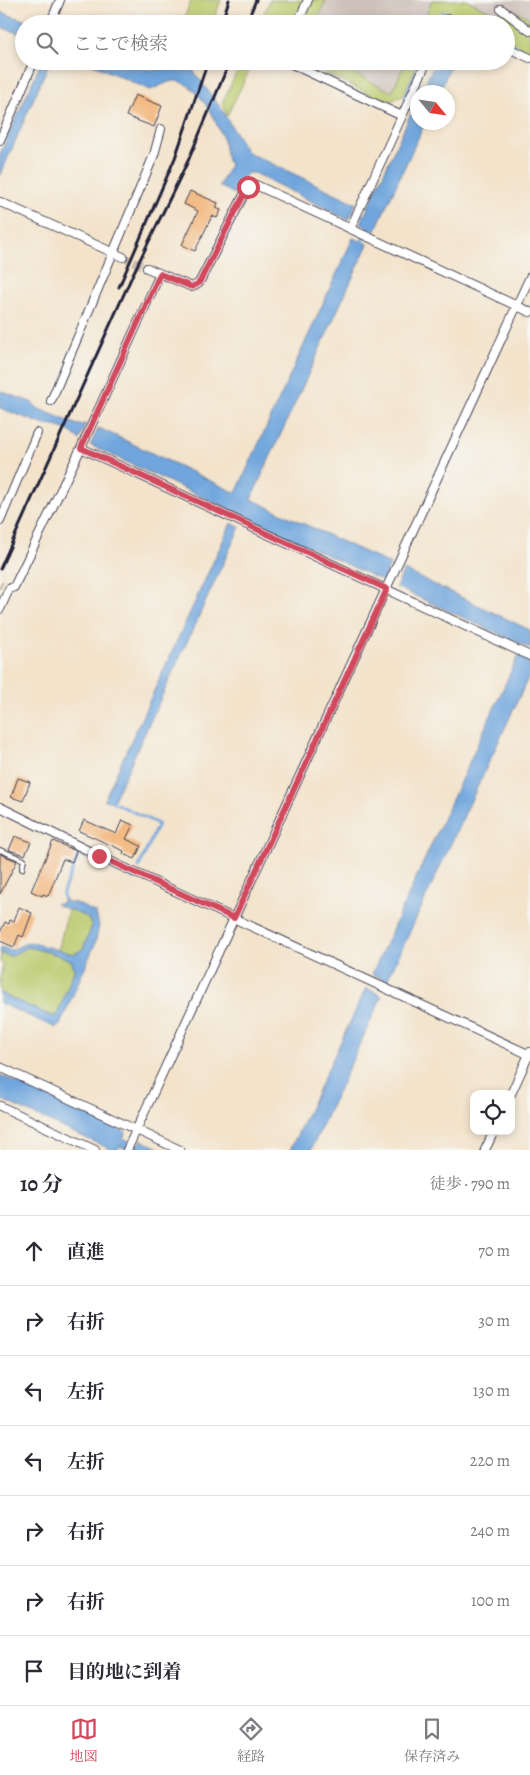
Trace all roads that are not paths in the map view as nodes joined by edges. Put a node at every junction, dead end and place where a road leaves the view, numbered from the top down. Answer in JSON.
{"nodes":[{"id":1,"x":60,"y":0,"type":"edge"},
{"id":2,"x":308,"y":0,"type":"edge"},
{"id":3,"x":501,"y":9,"type":"dead end"},
{"id":4,"x":54,"y":15,"type":"edge"},
{"id":5,"x":301,"y":15,"type":"edge"},
{"id":6,"x":509,"y":15,"type":"edge"},
{"id":7,"x":515,"y":20,"type":"edge"},
{"id":8,"x":530,"y":31,"type":"edge"},
{"id":9,"x":515,"y":51,"type":"edge"},
{"id":10,"x":530,"y":58,"type":"edge"},
{"id":11,"x":30,"y":70,"type":"edge"},
{"id":12,"x":304,"y":70,"type":"edge"},
{"id":13,"x":424,"y":70,"type":"edge"},
{"id":14,"x":402,"y":116,"type":"junction"},
{"id":15,"x":161,"y":129,"type":"dead end"},
{"id":16,"x":0,"y":140,"type":"edge"},
{"id":17,"x":0,"y":202,"type":"edge"},
{"id":18,"x":350,"y":228,"type":"junction"},
{"id":19,"x":114,"y":253,"type":"junction"},
{"id":20,"x":123,"y":257,"type":"tunnel mouth"},
{"id":21,"x":147,"y":268,"type":"tunnel mouth"},
{"id":22,"x":160,"y":274,"type":"junction"},
{"id":23,"x":530,"y":277,"type":"edge"},
{"id":24,"x":516,"y":306,"type":"junction"},
{"id":25,"x":530,"y":312,"type":"edge"},
{"id":26,"x":51,"y":401,"type":"dead end"},
{"id":27,"x":37,"y":433,"type":"dead end"},
{"id":28,"x":81,"y":448,"type":"junction"},
{"id":29,"x":0,"y":521,"type":"edge"},
{"id":30,"x":387,"y":589,"type":"junction"},
{"id":31,"x":0,"y":609,"type":"edge"},
{"id":32,"x":530,"y":656,"type":"edge"},
{"id":33,"x":0,"y":808,"type":"edge"},
{"id":34,"x":0,"y":850,"type":"edge"},
{"id":35,"x":22,"y":869,"type":"dead end"},
{"id":36,"x":234,"y":918,"type":"junction"},
{"id":37,"x":530,"y":1054,"type":"edge"},
{"id":38,"x":0,"y":1067,"type":"edge"},
{"id":39,"x":513,"y":1090,"type":"edge"},
{"id":40,"x":0,"y":1106,"type":"edge"},
{"id":41,"x":136,"y":1130,"type":"junction"},
{"id":42,"x":492,"y":1135,"type":"edge"},
{"id":43,"x":94,"y":1150,"type":"edge"},
{"id":44,"x":127,"y":1150,"type":"edge"},
{"id":45,"x":180,"y":1150,"type":"edge"},
{"id":46,"x":485,"y":1150,"type":"edge"}],
"edges":[{"from":1,"to":4,"type":"street"},
{"from":2,"to":5,"type":"street"},
{"from":3,"to":6,"type":"street"},
{"from":7,"to":8,"type":"street"},
{"from":9,"to":10,"type":"street"},
{"from":11,"to":16,"type":"street"},
{"from":12,"to":14,"type":"street"},
{"from":13,"to":14,"type":"street"},
{"from":14,"to":18,"type":"street"},
{"from":15,"to":19,"type":"street"},
{"from":17,"to":19,"type":"street"},
{"from":18,"to":22,"type":"street"},
{"from":18,"to":24,"type":"street"},
{"from":19,"to":20,"type":"street"},
{"from":19,"to":26,"type":"street"},
{"from":21,"to":22,"type":"street"},
{"from":22,"to":28,"type":"street"},
{"from":23,"to":24,"type":"street"},
{"from":24,"to":25,"type":"street"},
{"from":24,"to":30,"type":"street"},
{"from":27,"to":29,"type":"street"},
{"from":28,"to":30,"type":"street"},
{"from":28,"to":31,"type":"street"},
{"from":30,"to":32,"type":"street"},
{"from":30,"to":36,"type":"street"},
{"from":33,"to":36,"type":"street"},
{"from":34,"to":35,"type":"lane"},
{"from":36,"to":37,"type":"street"},
{"from":36,"to":41,"type":"street"},
{"from":37,"to":39,"type":"street"},
{"from":38,"to":41,"type":"street"},
{"from":40,"to":43,"type":"street"},
{"from":41,"to":44,"type":"street"},
{"from":41,"to":45,"type":"street"},
{"from":42,"to":46,"type":"street"}]}
